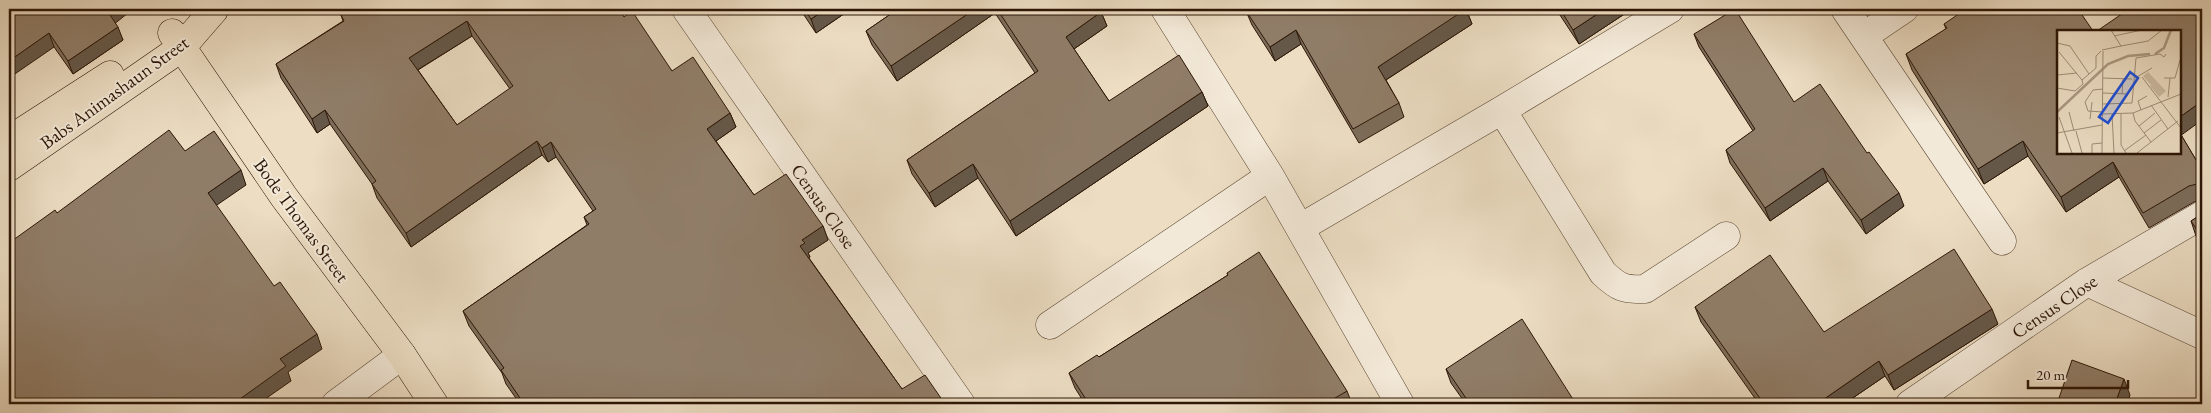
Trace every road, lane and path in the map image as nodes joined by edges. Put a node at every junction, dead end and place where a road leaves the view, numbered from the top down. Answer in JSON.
{"nodes":[{"id":1,"x":686,"y":9,"type":"edge"},
{"id":2,"x":1165,"y":9,"type":"edge"},
{"id":3,"x":1670,"y":9,"type":"edge"},
{"id":4,"x":1845,"y":9,"type":"edge"},
{"id":5,"x":1904,"y":9,"type":"edge"},
{"id":6,"x":216,"y":10,"type":"edge"},
{"id":7,"x":1864,"y":36,"type":"junction"},
{"id":8,"x":177,"y":41,"type":"junction"},
{"id":9,"x":1502,"y":110,"type":"junction"},
{"id":10,"x":9,"y":140,"type":"edge"},
{"id":11,"x":9,"y":167,"type":"edge"},
{"id":12,"x":1270,"y":176,"type":"junction"},
{"id":13,"x":2202,"y":215,"type":"edge"},
{"id":14,"x":1300,"y":228,"type":"junction"},
{"id":15,"x":1726,"y":236,"type":"dead end"},
{"id":16,"x":2002,"y":241,"type":"dead end"},
{"id":17,"x":2087,"y":282,"type":"junction"},
{"id":18,"x":1050,"y":324,"type":"dead end"},
{"id":19,"x":2202,"y":335,"type":"edge"},
{"id":20,"x":402,"y":355,"type":"junction"},
{"id":21,"x":336,"y":404,"type":"edge"},
{"id":22,"x":434,"y":404,"type":"edge"},
{"id":23,"x":961,"y":404,"type":"edge"},
{"id":24,"x":1400,"y":404,"type":"edge"},
{"id":25,"x":1910,"y":404,"type":"edge"}],
"edges":[{"from":1,"to":23,"type":"street","name":"Census Close"},
{"from":2,"to":12,"type":"street"},
{"from":3,"to":9,"type":"street"},
{"from":4,"to":7,"type":"street"},
{"from":5,"to":7,"type":"street"},
{"from":6,"to":8,"type":"main road","name":"Babs Animashaun Street"},
{"from":7,"to":16,"type":"street"},
{"from":8,"to":10,"type":"main road","name":"Babs Animashaun Street"},
{"from":8,"to":11,"type":"main road","name":"Babs Animashaun Street"},
{"from":8,"to":20,"type":"main road","name":"Bode Thomas Street"},
{"from":9,"to":14,"type":"street"},
{"from":9,"to":15,"type":"street"},
{"from":12,"to":14,"type":"street"},
{"from":12,"to":18,"type":"street"},
{"from":13,"to":17,"type":"street","name":"Census Close"},
{"from":14,"to":24,"type":"street"},
{"from":17,"to":19,"type":"street"},
{"from":17,"to":25,"type":"street","name":"Census Close"},
{"from":20,"to":21,"type":"street"},
{"from":20,"to":22,"type":"main road","name":"Bode Thomas Street"}]}
